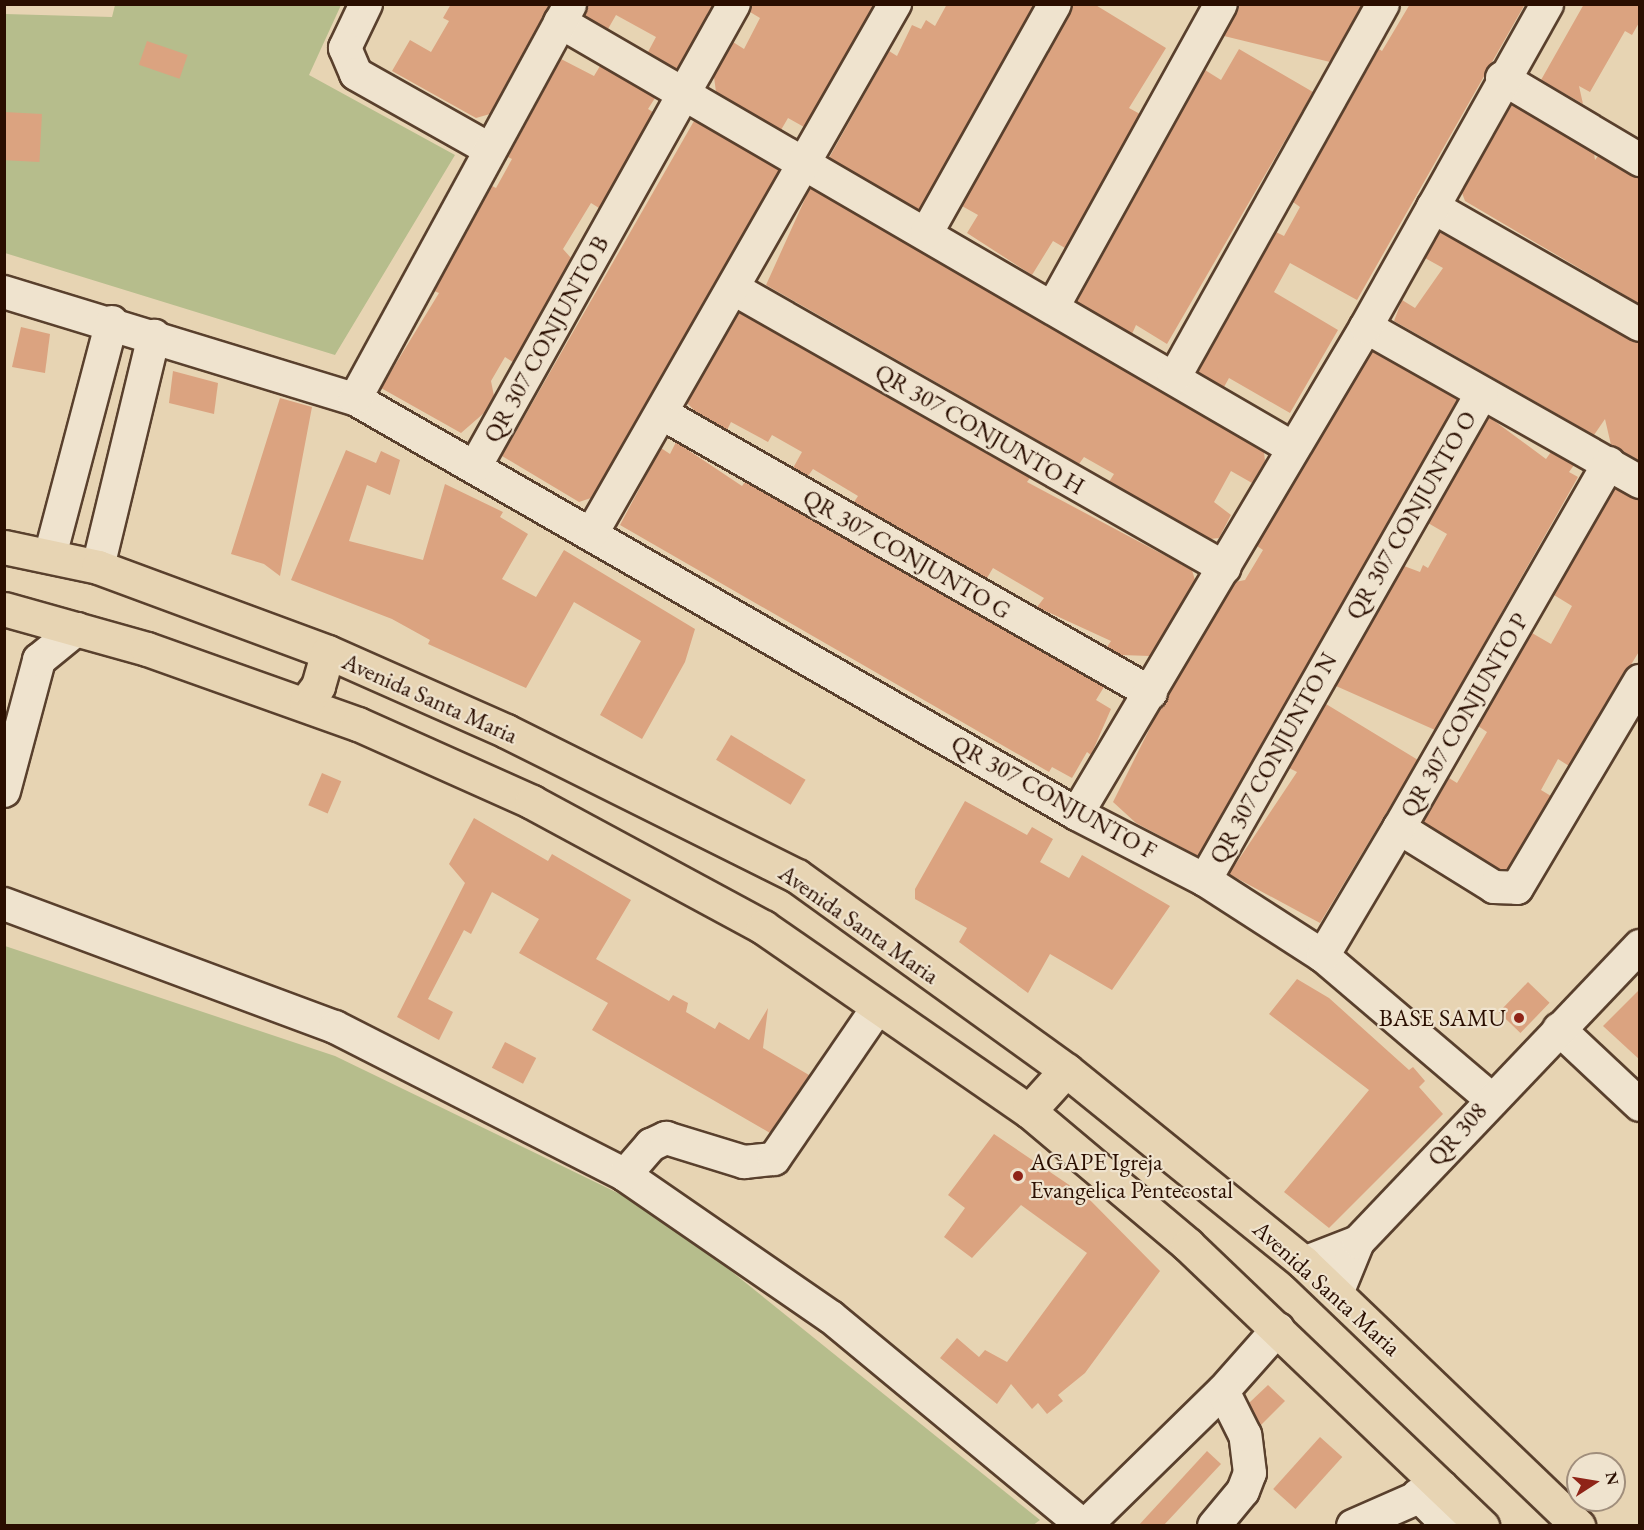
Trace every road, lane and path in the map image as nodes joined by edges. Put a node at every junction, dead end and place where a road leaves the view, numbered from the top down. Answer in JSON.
{"nodes":[{"id":1,"x":366,"y":4,"type":"edge"},
{"id":2,"x":734,"y":4,"type":"edge"},
{"id":3,"x":895,"y":4,"type":"edge"},
{"id":4,"x":1055,"y":4,"type":"edge"},
{"id":5,"x":1221,"y":4,"type":"edge"},
{"id":6,"x":1383,"y":4,"type":"edge"},
{"id":7,"x":1547,"y":4,"type":"edge"},
{"id":8,"x":566,"y":13,"type":"edge"},
{"id":9,"x":1502,"y":78,"type":"junction"},
{"id":10,"x":681,"y":91,"type":"junction"},
{"id":11,"x":489,"y":149,"type":"junction"},
{"id":12,"x":1640,"y":160,"type":"edge"},
{"id":13,"x":806,"y":161,"type":"junction"},
{"id":14,"x":1434,"y":207,"type":"junction"},
{"id":15,"x":927,"y":232,"type":"junction"},
{"id":16,"x":736,"y":290,"type":"junction"},
{"id":17,"x":4,"y":292,"type":"edge"},
{"id":18,"x":1053,"y":307,"type":"junction"},
{"id":19,"x":112,"y":322,"type":"junction"},
{"id":20,"x":1640,"y":325,"type":"edge"},
{"id":21,"x":1366,"y":327,"type":"junction"},
{"id":22,"x":154,"y":336,"type":"junction"},
{"id":23,"x":1174,"y":378,"type":"junction"},
{"id":24,"x":1482,"y":393,"type":"junction"},
{"id":25,"x":355,"y":399,"type":"junction"},
{"id":26,"x":663,"y":414,"type":"junction"},
{"id":27,"x":1291,"y":447,"type":"junction"},
{"id":28,"x":1609,"y":463,"type":"junction"},
{"id":29,"x":476,"y":465,"type":"junction"},
{"id":30,"x":1640,"y":482,"type":"edge"},
{"id":31,"x":592,"y":533,"type":"junction"},
{"id":32,"x":4,"y":547,"type":"edge"},
{"id":33,"x":50,"y":556,"type":"junction"},
{"id":34,"x":98,"y":567,"type":"junction"},
{"id":35,"x":1225,"y":568,"type":"junction"},
{"id":36,"x":10,"y":610,"type":"edge"},
{"id":37,"x":76,"y":629,"type":"junction"},
{"id":38,"x":1341,"y":636,"type":"joint"},
{"id":39,"x":328,"y":652,"type":"junction"},
{"id":40,"x":39,"y":660,"type":"junction"},
{"id":41,"x":1640,"y":681,"type":"edge"},
{"id":42,"x":1152,"y":693,"type":"junction"},
{"id":43,"x":306,"y":702,"type":"junction"},
{"id":44,"x":358,"y":724,"type":"junction"},
{"id":45,"x":506,"y":731,"type":"junction"},
{"id":46,"x":4,"y":791,"type":"edge"},
{"id":47,"x":1077,"y":813,"type":"junction"},
{"id":48,"x":1399,"y":828,"type":"junction"},
{"id":49,"x":1205,"y":880,"type":"junction"},
{"id":50,"x":4,"y":904,"type":"edge"},
{"id":51,"x":1640,"y":946,"type":"edge"},
{"id":52,"x":1323,"y":956,"type":"junction"},
{"id":53,"x":878,"y":1007,"type":"junction"},
{"id":54,"x":1559,"y":1029,"type":"junction"},
{"id":55,"x":1066,"y":1070,"type":"junction"},
{"id":56,"x":1490,"y":1098,"type":"junction"},
{"id":57,"x":1640,"y":1105,"type":"edge"},
{"id":58,"x":1029,"y":1111,"type":"junction"},
{"id":59,"x":625,"y":1175,"type":"junction"},
{"id":60,"x":1358,"y":1242,"type":"junction"},
{"id":61,"x":1304,"y":1263,"type":"junction"},
{"id":62,"x":1338,"y":1291,"type":"junction"},
{"id":63,"x":1278,"y":1329,"type":"junction"},
{"id":64,"x":1223,"y":1392,"type":"junction"},
{"id":65,"x":1430,"y":1491,"type":"junction"},
{"id":66,"x":1085,"y":1526,"type":"edge"},
{"id":67,"x":1214,"y":1526,"type":"edge"},
{"id":68,"x":1353,"y":1526,"type":"edge"},
{"id":69,"x":1449,"y":1526,"type":"edge"},
{"id":70,"x":1482,"y":1526,"type":"edge"},
{"id":71,"x":1578,"y":1526,"type":"edge"}],
"edges":[{"from":1,"to":11,"type":"street"},
{"from":2,"to":10,"type":"street","name":"QR 307 CONJUNTO B"},
{"from":3,"to":13,"type":"street"},
{"from":4,"to":15,"type":"street"},
{"from":5,"to":18,"type":"street"},
{"from":6,"to":23,"type":"street"},
{"from":7,"to":9,"type":"street"},
{"from":8,"to":10,"type":"street"},
{"from":8,"to":11,"type":"street"},
{"from":9,"to":12,"type":"street"},
{"from":9,"to":14,"type":"street"},
{"from":10,"to":13,"type":"street"},
{"from":10,"to":29,"type":"street","name":"QR 307 CONJUNTO B"},
{"from":11,"to":25,"type":"street"},
{"from":13,"to":15,"type":"street"},
{"from":13,"to":16,"type":"street"},
{"from":14,"to":20,"type":"street"},
{"from":14,"to":21,"type":"street"},
{"from":15,"to":18,"type":"street"},
{"from":16,"to":26,"type":"street"},
{"from":16,"to":35,"type":"street","name":"QR 307 CONJUNTO H"},
{"from":17,"to":19,"type":"street","name":"QR 307 CONJUNTO B"},
{"from":18,"to":23,"type":"street"},
{"from":19,"to":22,"type":"street","name":"QR 307 CONJUNTO B"},
{"from":19,"to":33,"type":"street"},
{"from":21,"to":24,"type":"street"},
{"from":21,"to":27,"type":"street"},
{"from":22,"to":25,"type":"street","name":"QR 307 CONJUNTO B"},
{"from":22,"to":34,"type":"street"},
{"from":23,"to":27,"type":"street"},
{"from":24,"to":28,"type":"street"},
{"from":24,"to":38,"type":"street","name":"QR 307 CONJUNTO O"},
{"from":25,"to":29,"type":"street","name":"QR 307 CONJUNTO B"},
{"from":26,"to":31,"type":"street"},
{"from":26,"to":42,"type":"street","name":"QR 307 CONJUNTO G"},
{"from":27,"to":35,"type":"street"},
{"from":28,"to":30,"type":"street"},
{"from":28,"to":48,"type":"street","name":"QR 307 CONJUNTO P"},
{"from":29,"to":31,"type":"street","name":"QR 307 CONJUNTO F"},
{"from":31,"to":47,"type":"street","name":"QR 307 CONJUNTO F"},
{"from":32,"to":33,"type":"main road","name":"Avenida Santa Maria"},
{"from":33,"to":34,"type":"main road","name":"Avenida Santa Maria"},
{"from":34,"to":39,"type":"main road","name":"Avenida Santa Maria"},
{"from":35,"to":42,"type":"street"},
{"from":36,"to":37,"type":"main road"},
{"from":36,"to":40,"type":"street"},
{"from":37,"to":40,"type":"street"},
{"from":37,"to":43,"type":"main road"},
{"from":38,"to":49,"type":"street","name":"QR 307 CONJUNTO N"},
{"from":39,"to":43,"type":"main road"},
{"from":39,"to":45,"type":"main road","name":"Avenida Santa Maria"},
{"from":40,"to":46,"type":"street"},
{"from":41,"to":48,"type":"street","name":"QR 307 CONJUNTO P"},
{"from":42,"to":47,"type":"street"},
{"from":43,"to":44,"type":"main road"},
{"from":44,"to":45,"type":"main road"},
{"from":44,"to":53,"type":"main road"},
{"from":45,"to":55,"type":"main road","name":"Avenida Santa Maria"},
{"from":47,"to":49,"type":"street","name":"QR 307 CONJUNTO F"},
{"from":48,"to":52,"type":"street"},
{"from":49,"to":52,"type":"street","name":"QR 307 CONJUNTO F"},
{"from":50,"to":59,"type":"street"},
{"from":51,"to":54,"type":"street","name":"QR 308"},
{"from":52,"to":56,"type":"street","name":"QR 307 CONJUNTO F"},
{"from":53,"to":58,"type":"main road"},
{"from":53,"to":59,"type":"street"},
{"from":54,"to":56,"type":"street","name":"QR 308"},
{"from":54,"to":57,"type":"street"},
{"from":55,"to":58,"type":"main road"},
{"from":55,"to":61,"type":"main road","name":"Avenida Santa Maria"},
{"from":56,"to":60,"type":"street","name":"QR 308"},
{"from":58,"to":63,"type":"main road"},
{"from":59,"to":66,"type":"street"},
{"from":60,"to":61,"type":"street","name":"QR 308"},
{"from":60,"to":62,"type":"street","name":"QR 308"},
{"from":61,"to":62,"type":"main road","name":"Avenida Santa Maria"},
{"from":62,"to":71,"type":"main road","name":"Avenida Santa Maria"},
{"from":63,"to":64,"type":"street"},
{"from":63,"to":65,"type":"main road"},
{"from":64,"to":66,"type":"street"},
{"from":64,"to":67,"type":"street"},
{"from":65,"to":68,"type":"street"},
{"from":65,"to":69,"type":"street"},
{"from":65,"to":70,"type":"main road"}]}
